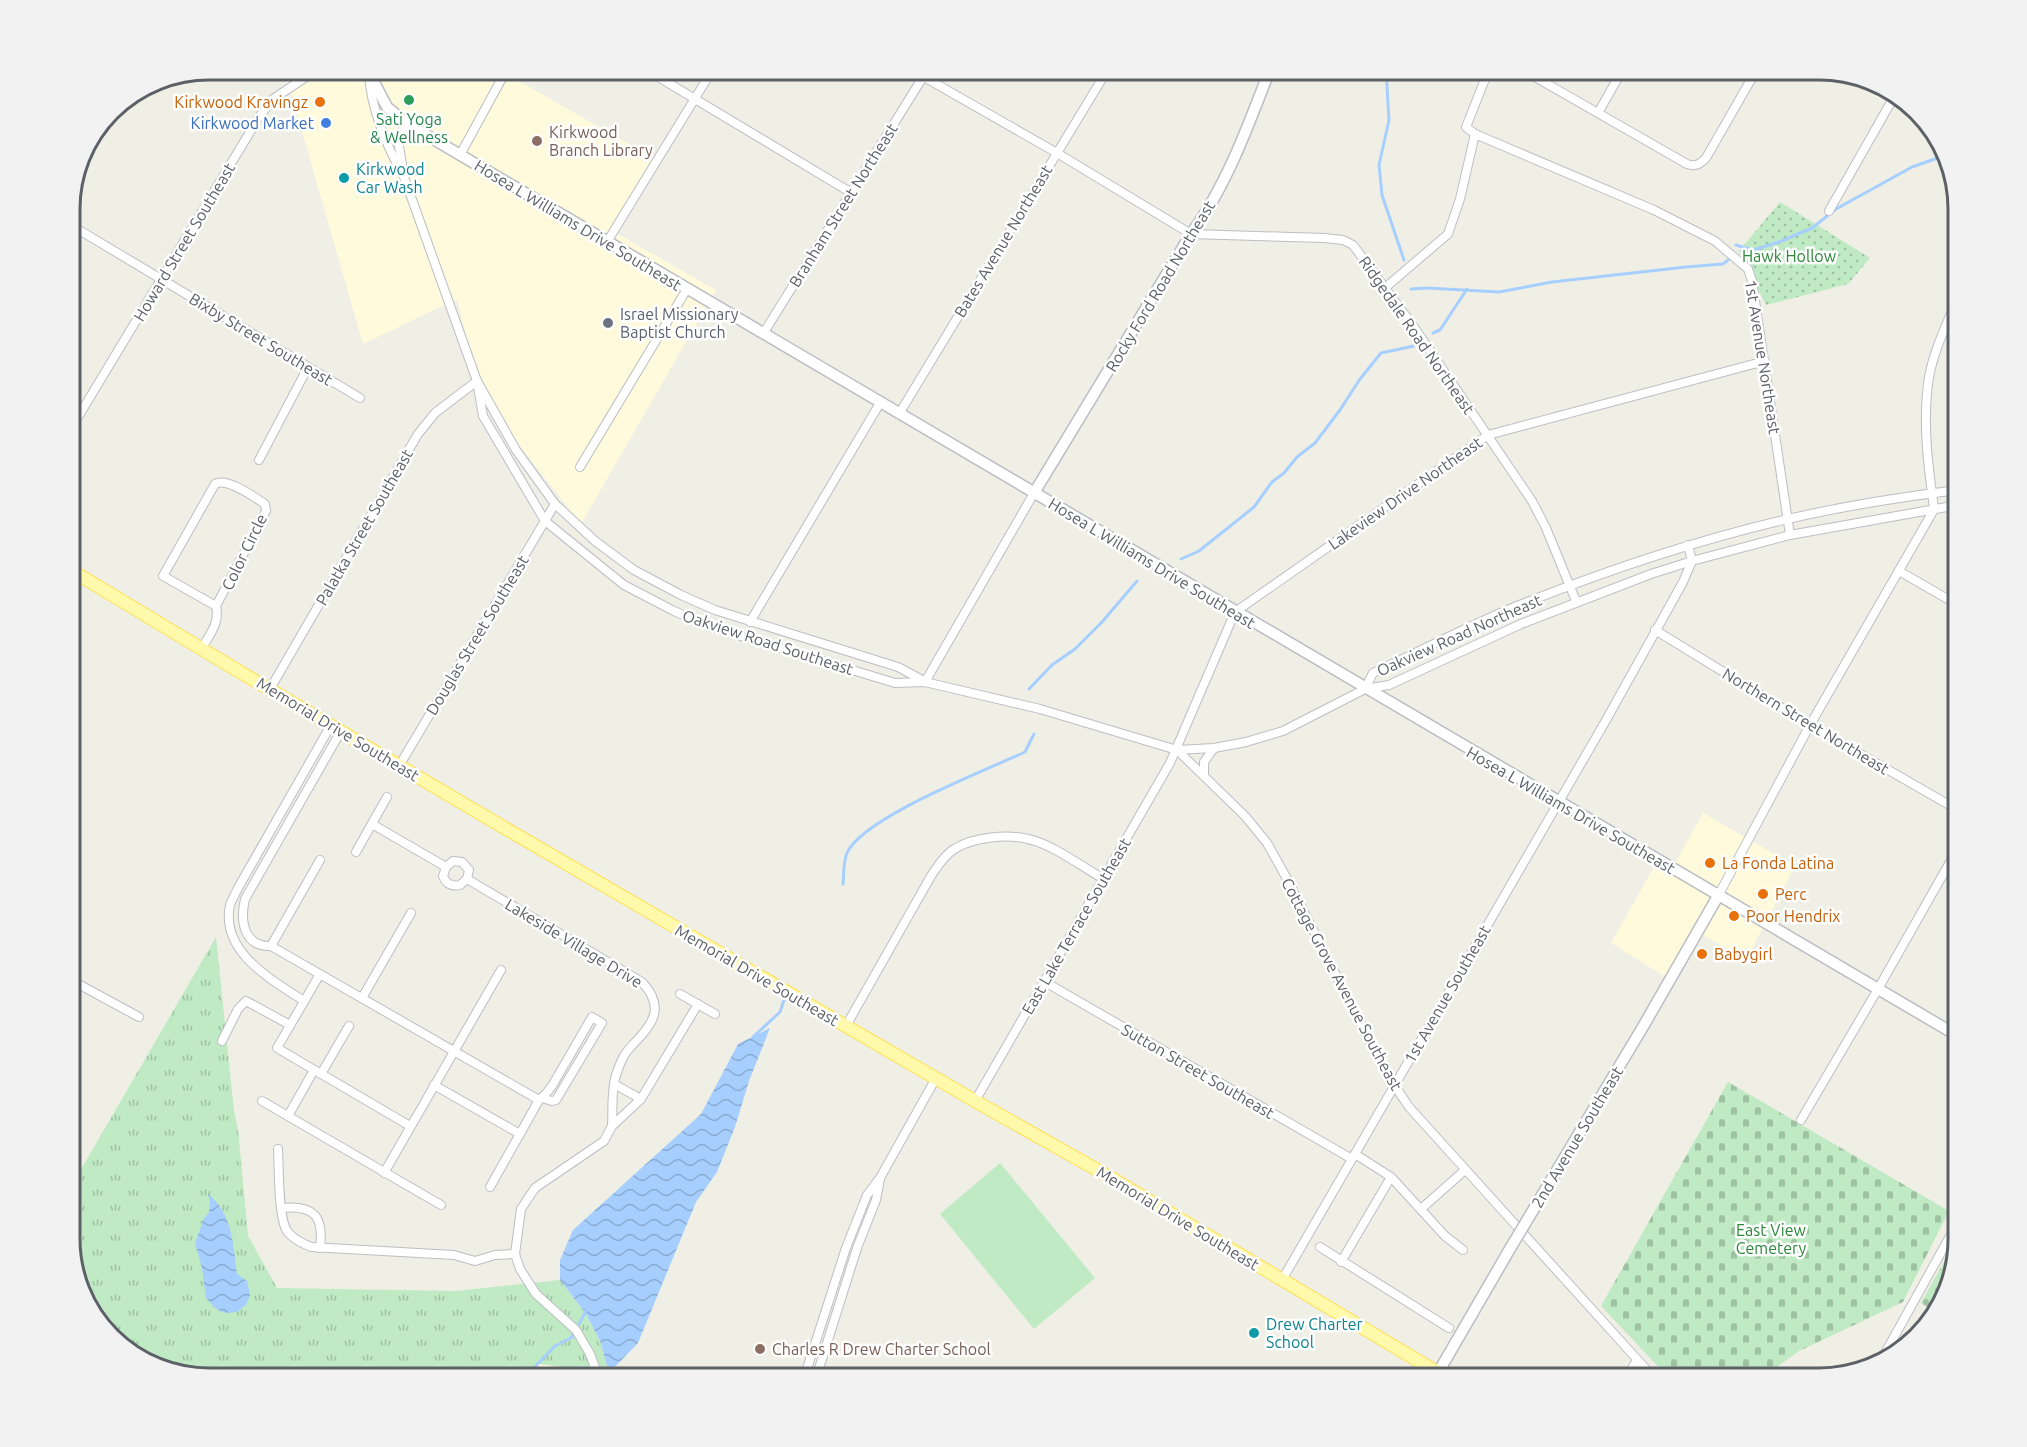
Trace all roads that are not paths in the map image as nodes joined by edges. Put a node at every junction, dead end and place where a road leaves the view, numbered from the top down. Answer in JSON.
{"nodes":[{"id":1,"x":302,"y":80,"type":"edge"},
{"id":2,"x":369,"y":80,"type":"edge"},
{"id":3,"x":372,"y":80,"type":"edge"},
{"id":4,"x":501,"y":80,"type":"edge"},
{"id":5,"x":663,"y":80,"type":"edge"},
{"id":6,"x":707,"y":80,"type":"edge"},
{"id":7,"x":921,"y":80,"type":"edge"},
{"id":8,"x":928,"y":80,"type":"edge"},
{"id":9,"x":1101,"y":80,"type":"edge"},
{"id":10,"x":1266,"y":80,"type":"edge"},
{"id":11,"x":1485,"y":80,"type":"edge"},
{"id":12,"x":1540,"y":80,"type":"edge"},
{"id":13,"x":1617,"y":80,"type":"edge"},
{"id":14,"x":1751,"y":80,"type":"edge"},
{"id":15,"x":696,"y":100,"type":"junction"},
{"id":16,"x":1891,"y":102,"type":"edge"},
{"id":17,"x":1598,"y":113,"type":"junction"},
{"id":18,"x":406,"y":123,"type":"junction"},
{"id":19,"x":1474,"y":134,"type":"junction"},
{"id":20,"x":1057,"y":153,"type":"junction"},
{"id":21,"x":460,"y":155,"type":"junction"},
{"id":22,"x":404,"y":177,"type":"junction"},
{"id":23,"x":850,"y":192,"type":"junction"},
{"id":24,"x":1829,"y":211,"type":"dead end"},
{"id":25,"x":80,"y":231,"type":"edge"},
{"id":26,"x":1191,"y":234,"type":"junction"},
{"id":27,"x":607,"y":242,"type":"junction"},
{"id":28,"x":161,"y":280,"type":"junction"},
{"id":29,"x":1386,"y":288,"type":"junction"},
{"id":30,"x":687,"y":289,"type":"junction"},
{"id":31,"x":1948,"y":322,"type":"edge"},
{"id":32,"x":763,"y":334,"type":"junction"},
{"id":33,"x":1765,"y":361,"type":"junction"},
{"id":34,"x":308,"y":367,"type":"junction"},
{"id":35,"x":477,"y":381,"type":"junction"},
{"id":36,"x":360,"y":398,"type":"dead end"},
{"id":37,"x":880,"y":403,"type":"junction"},
{"id":38,"x":80,"y":414,"type":"edge"},
{"id":39,"x":899,"y":414,"type":"junction"},
{"id":40,"x":1488,"y":435,"type":"junction"},
{"id":41,"x":259,"y":460,"type":"dead end"},
{"id":42,"x":580,"y":467,"type":"dead end"},
{"id":43,"x":1948,"y":491,"type":"edge"},
{"id":44,"x":1932,"y":493,"type":"junction"},
{"id":45,"x":1034,"y":494,"type":"junction"},
{"id":46,"x":555,"y":504,"type":"junction"},
{"id":47,"x":1948,"y":506,"type":"edge"},
{"id":48,"x":1934,"y":508,"type":"junction"},
{"id":49,"x":1788,"y":519,"type":"junction"},
{"id":50,"x":545,"y":521,"type":"junction"},
{"id":51,"x":1790,"y":535,"type":"junction"},
{"id":52,"x":1688,"y":545,"type":"junction"},
{"id":53,"x":1692,"y":561,"type":"junction"},
{"id":54,"x":1899,"y":571,"type":"junction"},
{"id":55,"x":80,"y":575,"type":"edge"},
{"id":56,"x":1570,"y":586,"type":"junction"},
{"id":57,"x":1948,"y":600,"type":"edge"},
{"id":58,"x":1576,"y":601,"type":"junction"},
{"id":59,"x":216,"y":606,"type":"junction"},
{"id":60,"x":1235,"y":612,"type":"junction"},
{"id":61,"x":750,"y":621,"type":"junction"},
{"id":62,"x":1655,"y":630,"type":"junction"},
{"id":63,"x":202,"y":648,"type":"junction"},
{"id":64,"x":925,"y":682,"type":"junction"},
{"id":65,"x":270,"y":689,"type":"junction"},
{"id":66,"x":1365,"y":689,"type":"junction"},
{"id":67,"x":1810,"y":725,"type":"junction"},
{"id":68,"x":336,"y":728,"type":"junction"},
{"id":69,"x":1214,"y":748,"type":"junction"},
{"id":70,"x":1177,"y":750,"type":"junction"},
{"id":71,"x":399,"y":766,"type":"junction"},
{"id":72,"x":1204,"y":776,"type":"junction"},
{"id":73,"x":387,"y":797,"type":"dead end"},
{"id":74,"x":1558,"y":802,"type":"junction"},
{"id":75,"x":1948,"y":804,"type":"edge"},
{"id":76,"x":372,"y":824,"type":"junction"},
{"id":77,"x":356,"y":852,"type":"dead end"},
{"id":78,"x":320,"y":861,"type":"dead end"},
{"id":79,"x":1948,"y":866,"type":"edge"},
{"id":80,"x":446,"y":867,"type":"junction"},
{"id":81,"x":1102,"y":878,"type":"junction"},
{"id":82,"x":467,"y":879,"type":"junction"},
{"id":83,"x":1718,"y":896,"type":"junction"},
{"id":84,"x":411,"y":913,"type":"dead end"},
{"id":85,"x":253,"y":942,"type":"junction"},
{"id":86,"x":271,"y":946,"type":"junction"},
{"id":87,"x":243,"y":952,"type":"junction"},
{"id":88,"x":501,"y":970,"type":"dead end"},
{"id":89,"x":320,"y":974,"type":"junction"},
{"id":90,"x":1045,"y":982,"type":"junction"},
{"id":91,"x":80,"y":985,"type":"edge"},
{"id":92,"x":1878,"y":989,"type":"junction"},
{"id":93,"x":680,"y":994,"type":"dead end"},
{"id":94,"x":362,"y":999,"type":"junction"},
{"id":95,"x":304,"y":1001,"type":"junction"},
{"id":96,"x":698,"y":1004,"type":"junction"},
{"id":97,"x":715,"y":1014,"type":"dead end"},
{"id":98,"x":139,"y":1017,"type":"dead end"},
{"id":99,"x":602,"y":1023,"type":"dead end"},
{"id":100,"x":290,"y":1025,"type":"junction"},
{"id":101,"x":349,"y":1026,"type":"dead end"},
{"id":102,"x":846,"y":1026,"type":"junction"},
{"id":103,"x":1948,"y":1030,"type":"edge"},
{"id":104,"x":222,"y":1041,"type":"dead end"},
{"id":105,"x":453,"y":1051,"type":"junction"},
{"id":106,"x":317,"y":1072,"type":"junction"},
{"id":107,"x":936,"y":1078,"type":"junction"},
{"id":108,"x":614,"y":1084,"type":"junction"},
{"id":109,"x":434,"y":1085,"type":"junction"},
{"id":110,"x":1395,"y":1087,"type":"junction"},
{"id":111,"x":540,"y":1099,"type":"junction"},
{"id":112,"x":641,"y":1099,"type":"junction"},
{"id":113,"x":262,"y":1101,"type":"dead end"},
{"id":114,"x":975,"y":1101,"type":"junction"},
{"id":115,"x":288,"y":1116,"type":"junction"},
{"id":116,"x":1801,"y":1120,"type":"dead end"},
{"id":117,"x":410,"y":1126,"type":"junction"},
{"id":118,"x":612,"y":1126,"type":"junction"},
{"id":119,"x":520,"y":1134,"type":"junction"},
{"id":120,"x":278,"y":1149,"type":"dead end"},
{"id":121,"x":1353,"y":1157,"type":"junction"},
{"id":122,"x":1465,"y":1170,"type":"junction"},
{"id":123,"x":384,"y":1173,"type":"junction"},
{"id":124,"x":1391,"y":1177,"type":"junction"},
{"id":125,"x":880,"y":1178,"type":"junction"},
{"id":126,"x":490,"y":1186,"type":"dead end"},
{"id":127,"x":441,"y":1205,"type":"dead end"},
{"id":128,"x":282,"y":1208,"type":"junction"},
{"id":129,"x":1421,"y":1209,"type":"junction"},
{"id":130,"x":1948,"y":1240,"type":"edge"},
{"id":131,"x":1320,"y":1247,"type":"dead end"},
{"id":132,"x":320,"y":1248,"type":"junction"},
{"id":133,"x":1463,"y":1250,"type":"dead end"},
{"id":134,"x":515,"y":1254,"type":"junction"},
{"id":135,"x":1341,"y":1262,"type":"junction"},
{"id":136,"x":1282,"y":1280,"type":"junction"},
{"id":137,"x":1449,"y":1328,"type":"dead end"},
{"id":138,"x":1889,"y":1347,"type":"edge"},
{"id":139,"x":1637,"y":1360,"type":"junction"},
{"id":140,"x":594,"y":1368,"type":"edge"},
{"id":141,"x":807,"y":1368,"type":"edge"},
{"id":142,"x":819,"y":1368,"type":"edge"},
{"id":143,"x":1427,"y":1368,"type":"edge"},
{"id":144,"x":1444,"y":1368,"type":"edge"},
{"id":145,"x":1632,"y":1368,"type":"edge"},
{"id":146,"x":1645,"y":1368,"type":"edge"}],
"edges":[{"from":1,"to":28,"type":"street","name":"Howard Street Southeast"},
{"from":2,"to":22,"type":"street","name":"Oakview Road Southeast"},
{"from":3,"to":18,"type":"street","name":"Hosea L Williams Drive Southeast"},
{"from":4,"to":21,"type":"street"},
{"from":5,"to":15,"type":"street"},
{"from":6,"to":15,"type":"street"},
{"from":7,"to":23,"type":"street","name":"Branham Street Northeast"},
{"from":8,"to":20,"type":"street","name":"Ridgedale Road Northeast"},
{"from":9,"to":20,"type":"street","name":"Bates Avenue Northeast"},
{"from":10,"to":26,"type":"street","name":"Rocky Ford Road Northeast"},
{"from":11,"to":19,"type":"street"},
{"from":12,"to":17,"type":"street"},
{"from":13,"to":17,"type":"street"},
{"from":14,"to":17,"type":"street"},
{"from":15,"to":23,"type":"street"},
{"from":15,"to":27,"type":"street"},
{"from":16,"to":24,"type":"street"},
{"from":18,"to":21,"type":"street","name":"Hosea L Williams Drive Southeast"},
{"from":18,"to":22,"type":"street","name":"Oakview Road Southeast"},
{"from":19,"to":29,"type":"street"},
{"from":19,"to":33,"type":"street","name":"1st Avenue Northeast"},
{"from":20,"to":26,"type":"street","name":"Ridgedale Road Northeast"},
{"from":20,"to":39,"type":"street","name":"Bates Avenue Northeast"},
{"from":21,"to":27,"type":"street","name":"Hosea L Williams Drive Southeast"},
{"from":22,"to":35,"type":"street","name":"Oakview Road Southeast"},
{"from":23,"to":32,"type":"street","name":"Branham Street Northeast"},
{"from":25,"to":28,"type":"street","name":"Bixby Street Southeast"},
{"from":26,"to":29,"type":"street","name":"Ridgedale Road Northeast"},
{"from":26,"to":45,"type":"street","name":"Rocky Ford Road Northeast"},
{"from":27,"to":30,"type":"street","name":"Hosea L Williams Drive Southeast"},
{"from":28,"to":34,"type":"street","name":"Bixby Street Southeast"},
{"from":28,"to":38,"type":"street","name":"Howard Street Southeast"},
{"from":29,"to":40,"type":"street","name":"Ridgedale Road Northeast"},
{"from":30,"to":32,"type":"street","name":"Hosea L Williams Drive Southeast"},
{"from":30,"to":42,"type":"street"},
{"from":31,"to":44,"type":"street"},
{"from":32,"to":37,"type":"street","name":"Hosea L Williams Drive Southeast"},
{"from":33,"to":40,"type":"street","name":"Lakeview Drive Northeast"},
{"from":33,"to":49,"type":"street","name":"1st Avenue Northeast"},
{"from":34,"to":36,"type":"street","name":"Bixby Street Southeast"},
{"from":34,"to":41,"type":"street"},
{"from":35,"to":46,"type":"street","name":"Oakview Road Southeast"},
{"from":35,"to":50,"type":"street","name":"Oakview Road Southeast"},
{"from":35,"to":65,"type":"street","name":"Palatka Street Southeast"},
{"from":37,"to":39,"type":"street","name":"Hosea L Williams Drive Southeast"},
{"from":37,"to":61,"type":"street"},
{"from":39,"to":45,"type":"street","name":"Hosea L Williams Drive Southeast"},
{"from":40,"to":56,"type":"street","name":"Ridgedale Road Northeast"},
{"from":40,"to":60,"type":"street","name":"Lakeview Drive Northeast"},
{"from":43,"to":44,"type":"street","name":"Oakview Road Northeast"},
{"from":44,"to":48,"type":"street"},
{"from":44,"to":49,"type":"street","name":"Oakview Road Northeast"},
{"from":45,"to":60,"type":"street","name":"Hosea L Williams Drive Southeast"},
{"from":45,"to":64,"type":"street"},
{"from":46,"to":50,"type":"street","name":"Douglas Street Southeast"},
{"from":46,"to":61,"type":"street","name":"Oakview Road Southeast"},
{"from":47,"to":48,"type":"street","name":"Oakview Road Northeast"},
{"from":48,"to":51,"type":"street","name":"Oakview Road Northeast"},
{"from":48,"to":54,"type":"street"},
{"from":49,"to":51,"type":"street","name":"1st Avenue Northeast"},
{"from":49,"to":52,"type":"street","name":"Oakview Road Northeast"},
{"from":50,"to":64,"type":"street","name":"Oakview Road Southeast"},
{"from":50,"to":71,"type":"street","name":"Douglas Street Southeast"},
{"from":51,"to":53,"type":"street","name":"Oakview Road Northeast"},
{"from":52,"to":53,"type":"street"},
{"from":52,"to":56,"type":"street","name":"Oakview Road Northeast"},
{"from":53,"to":58,"type":"street","name":"Oakview Road Northeast"},
{"from":53,"to":62,"type":"street"},
{"from":54,"to":57,"type":"street"},
{"from":54,"to":67,"type":"street"},
{"from":55,"to":63,"type":"main road","name":"Memorial Drive Southeast"},
{"from":56,"to":58,"type":"street","name":"Ridgedale Road Northeast"},
{"from":56,"to":66,"type":"street","name":"Oakview Road Northeast"},
{"from":58,"to":66,"type":"street","name":"Oakview Road Northeast"},
{"from":59,"to":59,"type":"street","name":"Color Circle"},
{"from":59,"to":63,"type":"street","name":"Color Circle"},
{"from":60,"to":66,"type":"street","name":"Hosea L Williams Drive Southeast"},
{"from":60,"to":70,"type":"street","name":"East Lake Terrace Southeast"},
{"from":61,"to":64,"type":"street","name":"Oakview Road Southeast"},
{"from":62,"to":67,"type":"street","name":"Northern Street Northeast"},
{"from":62,"to":74,"type":"street"},
{"from":63,"to":65,"type":"main road","name":"Memorial Drive Southeast"},
{"from":64,"to":70,"type":"street","name":"Oakview Road Southeast"},
{"from":65,"to":68,"type":"main road","name":"Memorial Drive Southeast"},
{"from":66,"to":69,"type":"street","name":"Oakview Road Southeast"},
{"from":66,"to":74,"type":"street","name":"Hosea L Williams Drive Southeast"},
{"from":67,"to":75,"type":"street","name":"Northern Street Northeast"},
{"from":67,"to":83,"type":"street"},
{"from":68,"to":71,"type":"main road","name":"Memorial Drive Southeast"},
{"from":68,"to":85,"type":"street"},
{"from":68,"to":87,"type":"street"},
{"from":69,"to":70,"type":"street","name":"Oakview Road Southeast"},
{"from":69,"to":72,"type":"street"},
{"from":70,"to":72,"type":"street","name":"Cottage Grove Avenue Southeast"},
{"from":70,"to":81,"type":"street","name":"East Lake Terrace Southeast"},
{"from":71,"to":102,"type":"main road","name":"Memorial Drive Southeast"},
{"from":72,"to":110,"type":"street","name":"Cottage Grove Avenue Southeast"},
{"from":73,"to":76,"type":"street"},
{"from":74,"to":83,"type":"street","name":"Hosea L Williams Drive Southeast"},
{"from":74,"to":110,"type":"street","name":"1st Avenue Southeast"},
{"from":76,"to":77,"type":"street"},
{"from":76,"to":80,"type":"street","name":"Lakeside Village Drive"},
{"from":78,"to":86,"type":"street"},
{"from":79,"to":92,"type":"street"},
{"from":80,"to":82,"type":"street","name":"Lakeside Village Drive"},
{"from":80,"to":82,"type":"street","name":"Lakeside Village Drive"},
{"from":81,"to":90,"type":"street","name":"East Lake Terrace Southeast"},
{"from":81,"to":102,"type":"street"},
{"from":82,"to":108,"type":"street","name":"Lakeside Village Drive"},
{"from":83,"to":92,"type":"street","name":"Hosea L Williams Drive Southeast"},
{"from":83,"to":144,"type":"street","name":"2nd Avenue Southeast","bridge":true},
{"from":84,"to":94,"type":"street"},
{"from":85,"to":86,"type":"street"},
{"from":85,"to":87,"type":"street"},
{"from":86,"to":89,"type":"street"},
{"from":87,"to":95,"type":"street"},
{"from":88,"to":105,"type":"street"},
{"from":89,"to":94,"type":"street"},
{"from":89,"to":95,"type":"street"},
{"from":90,"to":114,"type":"street","name":"East Lake Terrace Southeast"},
{"from":90,"to":121,"type":"street","name":"Sutton Street Southeast"},
{"from":91,"to":98,"type":"street"},
{"from":92,"to":103,"type":"street","name":"Hosea L Williams Drive Southeast"},
{"from":92,"to":116,"type":"street"},
{"from":93,"to":96,"type":"street"},
{"from":94,"to":105,"type":"street"},
{"from":95,"to":100,"type":"street"},
{"from":96,"to":97,"type":"street"},
{"from":96,"to":112,"type":"street"},
{"from":99,"to":111,"type":"street"},
{"from":100,"to":104,"type":"street"},
{"from":100,"to":106,"type":"street"},
{"from":101,"to":106,"type":"street"},
{"from":102,"to":107,"type":"main road","name":"Memorial Drive Southeast"},
{"from":105,"to":109,"type":"street"},
{"from":105,"to":111,"type":"street"},
{"from":106,"to":115,"type":"street"},
{"from":106,"to":117,"type":"street"},
{"from":107,"to":114,"type":"main road","name":"Memorial Drive Southeast"},
{"from":107,"to":125,"type":"street"},
{"from":108,"to":112,"type":"street"},
{"from":108,"to":118,"type":"street","name":"Lakeside Village Drive"},
{"from":109,"to":117,"type":"street"},
{"from":109,"to":119,"type":"street"},
{"from":110,"to":121,"type":"street","name":"1st Avenue Southeast"},
{"from":110,"to":122,"type":"street","name":"Cottage Grove Avenue Southeast"},
{"from":111,"to":119,"type":"street"},
{"from":112,"to":118,"type":"street"},
{"from":113,"to":115,"type":"street"},
{"from":114,"to":136,"type":"main road","name":"Memorial Drive Southeast"},
{"from":115,"to":123,"type":"street"},
{"from":117,"to":123,"type":"street"},
{"from":118,"to":134,"type":"street"},
{"from":119,"to":126,"type":"street"},
{"from":120,"to":128,"type":"street"},
{"from":121,"to":124,"type":"street","name":"Sutton Street Southeast"},
{"from":121,"to":136,"type":"street","name":"1st Avenue Southeast"},
{"from":122,"to":129,"type":"street"},
{"from":122,"to":139,"type":"street","name":"Cottage Grove Avenue Southeast"},
{"from":123,"to":127,"type":"street"},
{"from":124,"to":129,"type":"street","name":"Sutton Street Southeast"},
{"from":124,"to":135,"type":"street"},
{"from":125,"to":141,"type":"street"},
{"from":125,"to":142,"type":"street"},
{"from":128,"to":132,"type":"street"},
{"from":128,"to":132,"type":"street"},
{"from":129,"to":133,"type":"street","name":"Sutton Street Southeast"},
{"from":130,"to":138,"type":"street"},
{"from":131,"to":135,"type":"street"},
{"from":132,"to":134,"type":"street"},
{"from":134,"to":140,"type":"street"},
{"from":135,"to":137,"type":"street"},
{"from":136,"to":143,"type":"main road","name":"Memorial Drive Southeast"},
{"from":139,"to":145,"type":"street"},
{"from":139,"to":146,"type":"street","name":"Cottage Grove Avenue Southeast"}]}
